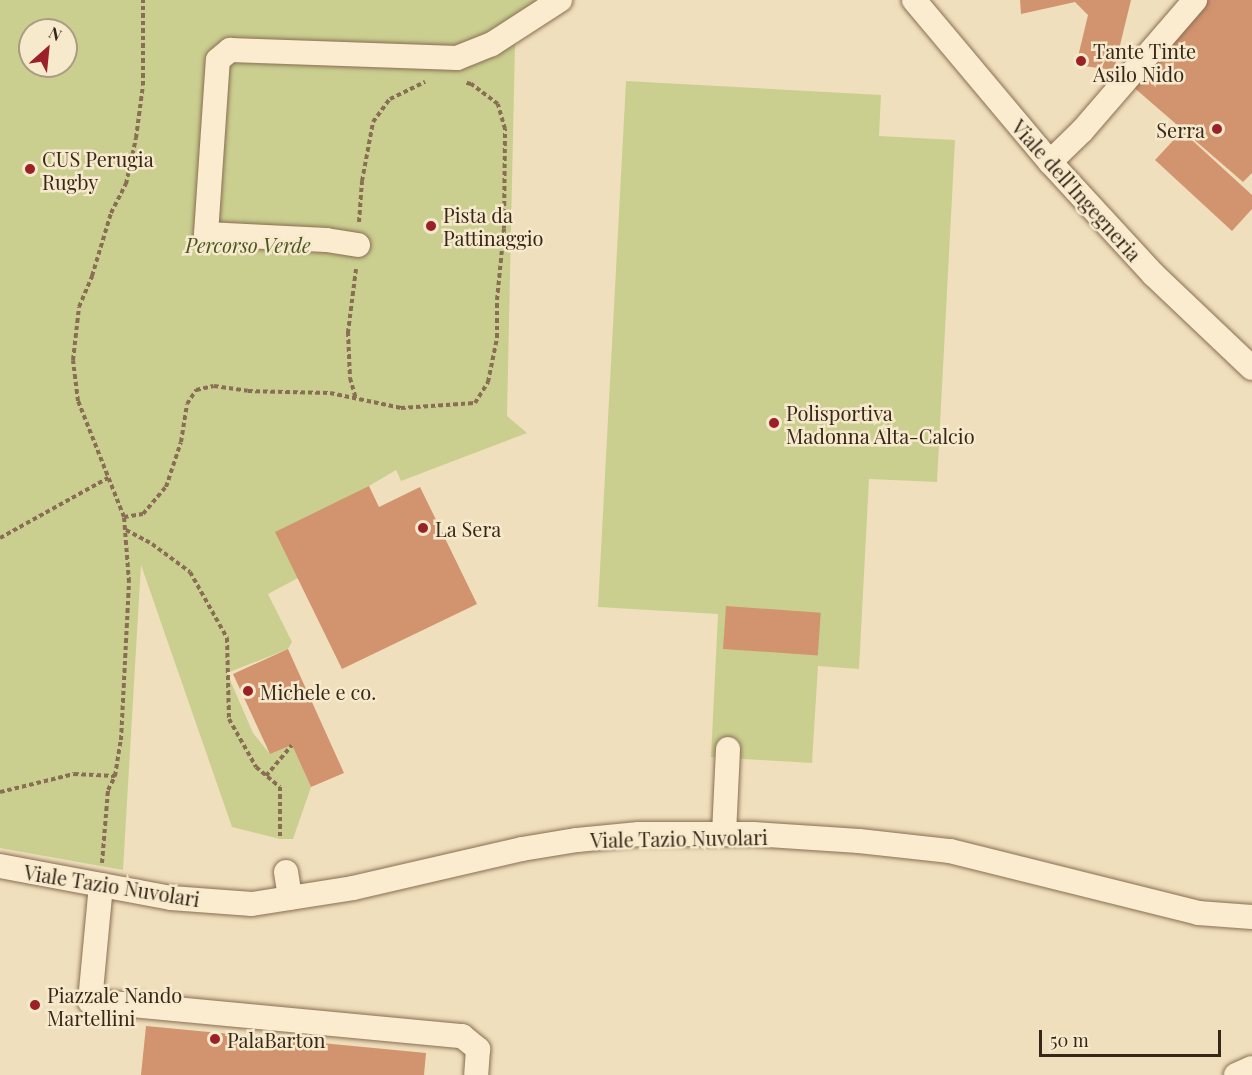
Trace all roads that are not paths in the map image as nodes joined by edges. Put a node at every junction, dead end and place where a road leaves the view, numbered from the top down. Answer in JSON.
{"nodes":[{"id":1,"x":560,"y":0,"type":"edge"},
{"id":2,"x":914,"y":0,"type":"edge"},
{"id":3,"x":1195,"y":0,"type":"edge"},
{"id":4,"x":1050,"y":162,"type":"junction"},
{"id":5,"x":358,"y":245,"type":"road end"},
{"id":6,"x":1249,"y":359,"type":"edge"},
{"id":7,"x":728,"y":749,"type":"dead end"},
{"id":8,"x":724,"y":834,"type":"junction"},
{"id":9,"x":0,"y":866,"type":"edge"},
{"id":10,"x":286,"y":872,"type":"dead end"},
{"id":11,"x":101,"y":885,"type":"junction"},
{"id":12,"x":290,"y":898,"type":"junction"},
{"id":13,"x":1252,"y":917,"type":"edge"},
{"id":14,"x":1252,"y":1068,"type":"edge"},
{"id":15,"x":476,"y":1075,"type":"edge"},
{"id":16,"x":1236,"y":1075,"type":"edge"}],
"edges":[{"from":1,"to":5,"type":"street"},
{"from":2,"to":4,"type":"street","name":"Viale dell'Ingegneria"},
{"from":3,"to":4,"type":"street"},
{"from":4,"to":6,"type":"street","name":"Viale dell'Ingegneria"},
{"from":7,"to":8,"type":"street"},
{"from":8,"to":12,"type":"street","name":"Viale Tazio Nuvolari"},
{"from":8,"to":13,"type":"street","name":"Viale Tazio Nuvolari"},
{"from":9,"to":11,"type":"street","name":"Viale Tazio Nuvolari"},
{"from":10,"to":12,"type":"street"},
{"from":11,"to":12,"type":"street","name":"Viale Tazio Nuvolari"},
{"from":11,"to":15,"type":"street"},
{"from":14,"to":16,"type":"street"}]}
